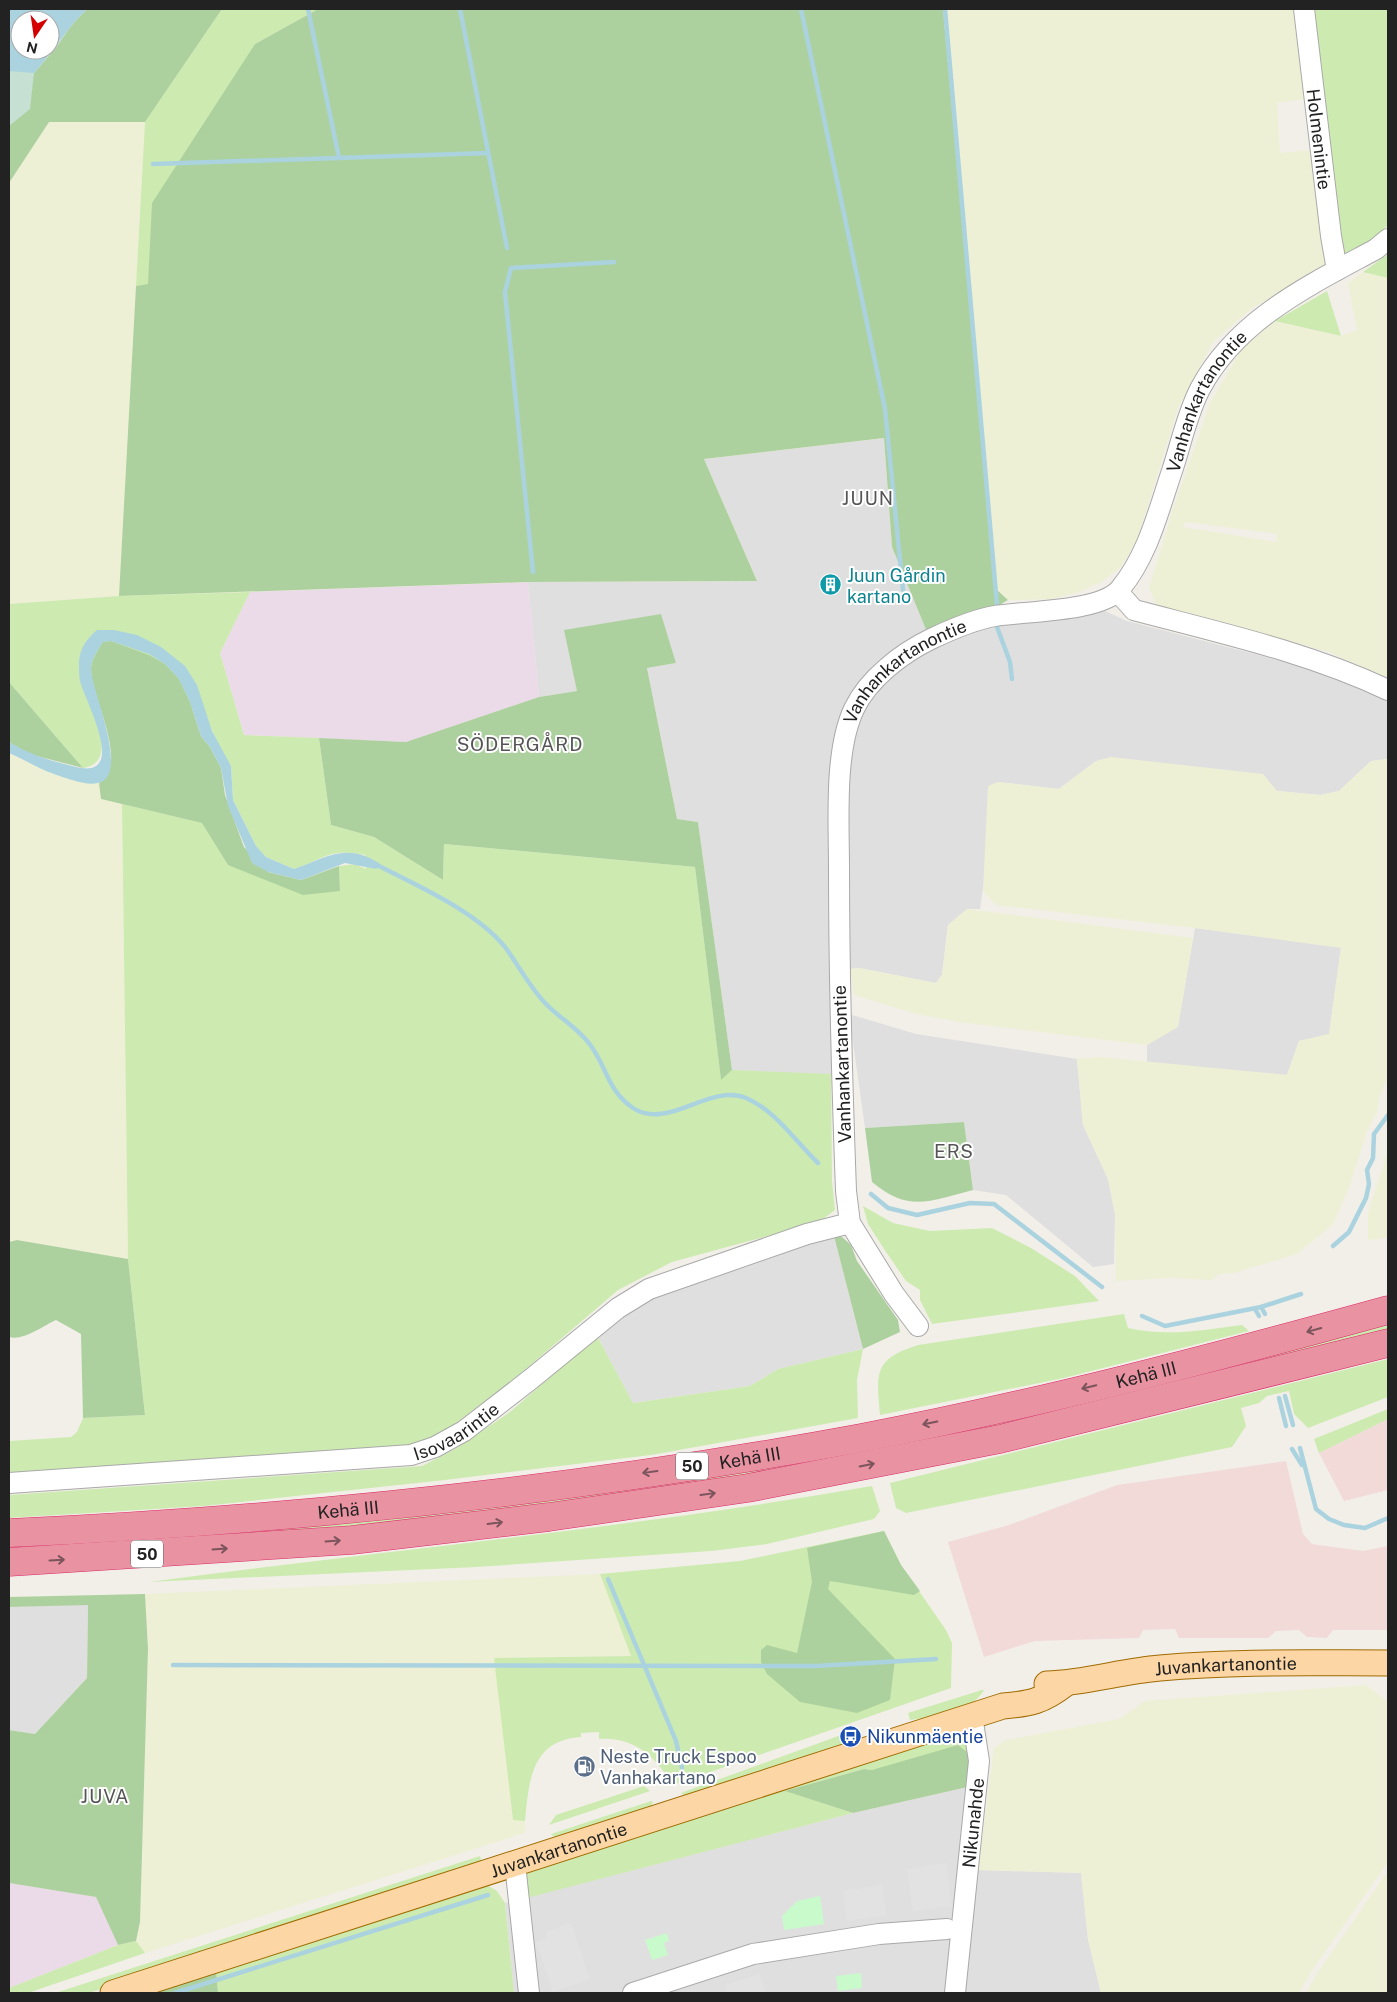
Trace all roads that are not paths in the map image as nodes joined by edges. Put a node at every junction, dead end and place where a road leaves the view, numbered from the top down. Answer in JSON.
{"nodes":[{"id":1,"x":1304,"y":9,"type":"edge"},
{"id":2,"x":1388,"y":239,"type":"edge"},
{"id":3,"x":1337,"y":270,"type":"junction"},
{"id":4,"x":1118,"y":592,"type":"junction"},
{"id":5,"x":1388,"y":690,"type":"edge"},
{"id":6,"x":850,"y":1223,"type":"junction"},
{"id":7,"x":1388,"y":1310,"type":"edge"},
{"id":8,"x":918,"y":1326,"type":"dead end"},
{"id":9,"x":1388,"y":1343,"type":"edge"},
{"id":10,"x":9,"y":1483,"type":"edge"},
{"id":11,"x":9,"y":1533,"type":"edge"},
{"id":12,"x":9,"y":1562,"type":"edge"},
{"id":13,"x":1388,"y":1663,"type":"edge"},
{"id":14,"x":972,"y":1716,"type":"junction"},
{"id":15,"x":515,"y":1864,"type":"junction"},
{"id":16,"x":954,"y":1929,"type":"junction"},
{"id":17,"x":113,"y":1993,"type":"edge"},
{"id":18,"x":529,"y":1993,"type":"edge"},
{"id":19,"x":633,"y":1993,"type":"edge"},
{"id":20,"x":955,"y":1993,"type":"edge"}],
"edges":[{"from":1,"to":3,"type":"street","name":"Holmenintie"},
{"from":2,"to":3,"type":"street","name":"Vanhankartanontie"},
{"from":3,"to":4,"type":"street","name":"Vanhankartanontie"},
{"from":4,"to":5,"type":"street"},
{"from":4,"to":6,"type":"street","name":"Vanhankartanontie"},
{"from":6,"to":8,"type":"street","name":"Vanhankartanontie"},
{"from":6,"to":10,"type":"street","name":"Isovaarintie"},
{"from":7,"to":11,"type":"highway","name":"Kehä III","number":"50","one_way":true},
{"from":12,"to":9,"type":"highway","name":"Kehä III","number":"50","one_way":true},
{"from":13,"to":14,"type":"main road","name":"Juvankartanontie"},
{"from":14,"to":15,"type":"main road","name":"Juvankartanontie"},
{"from":14,"to":16,"type":"street","name":"Nikunahde"},
{"from":15,"to":17,"type":"main road","name":"Juvankartanontie"},
{"from":15,"to":18,"type":"street"},
{"from":16,"to":19,"type":"street"},
{"from":16,"to":20,"type":"street","name":"Nikunahde"}]}
